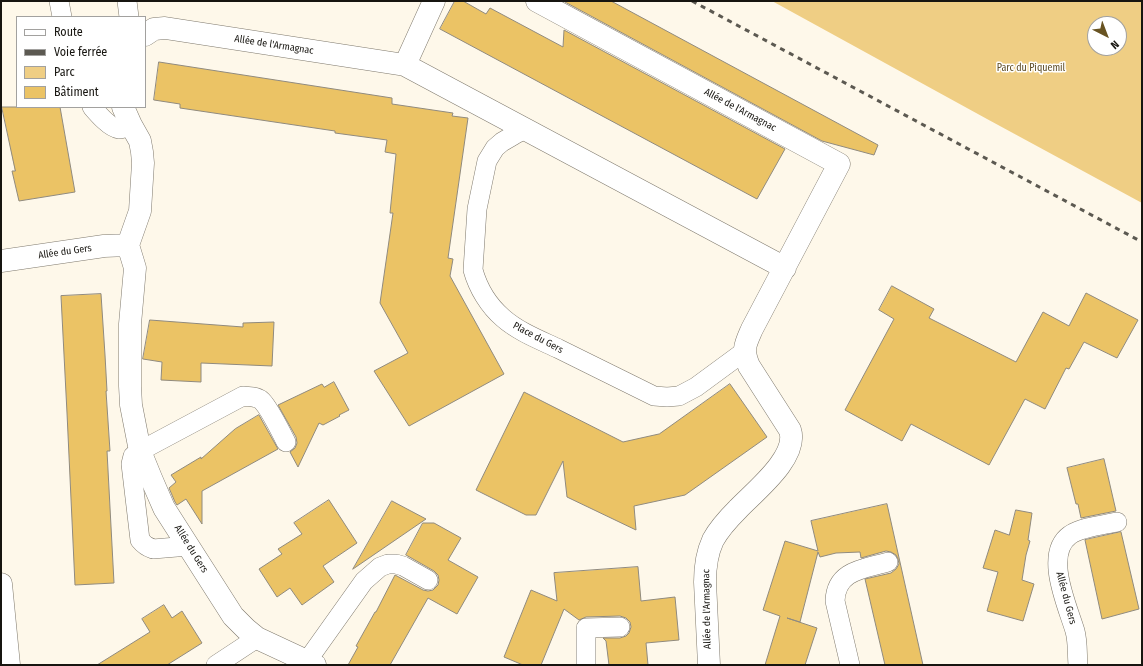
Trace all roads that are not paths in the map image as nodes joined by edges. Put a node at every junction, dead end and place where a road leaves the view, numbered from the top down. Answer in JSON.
{"nodes":[{"id":1,"x":59,"y":1,"type":"edge"},
{"id":2,"x":127,"y":1,"type":"edge"},
{"id":3,"x":434,"y":1,"type":"edge"},
{"id":4,"x":537,"y":1,"type":"edge"},
{"id":5,"x":62,"y":16,"type":"edge"},
{"id":6,"x":129,"y":16,"type":"edge"},
{"id":7,"x":146,"y":34,"type":"edge"},
{"id":8,"x":405,"y":65,"type":"junction"},
{"id":9,"x":93,"y":108,"type":"edge"},
{"id":10,"x":127,"y":116,"type":"edge"},
{"id":11,"x":525,"y":130,"type":"junction"},
{"id":12,"x":128,"y":245,"type":"junction"},
{"id":13,"x":1,"y":261,"type":"edge"},
{"id":14,"x":785,"y":268,"type":"junction"},
{"id":15,"x":745,"y":351,"type":"junction"},
{"id":16,"x":286,"y":442,"type":"dead end"},
{"id":17,"x":140,"y":451,"type":"junction"},
{"id":18,"x":1117,"y":522,"type":"dead end"},
{"id":19,"x":189,"y":546,"type":"junction"},
{"id":20,"x":888,"y":562,"type":"dead end"},
{"id":21,"x":428,"y":580,"type":"dead end"},
{"id":22,"x":1,"y":584,"type":"edge"},
{"id":23,"x":620,"y":628,"type":"dead end"},
{"id":24,"x":257,"y":638,"type":"junction"},
{"id":25,"x":311,"y":663,"type":"edge"},
{"id":26,"x":8,"y":665,"type":"edge"},
{"id":27,"x":216,"y":665,"type":"edge"},
{"id":28,"x":586,"y":665,"type":"edge"},
{"id":29,"x":709,"y":665,"type":"edge"},
{"id":30,"x":850,"y":665,"type":"edge"},
{"id":31,"x":1078,"y":665,"type":"edge"}],
"edges":[{"from":1,"to":5,"type":"lane"},
{"from":2,"to":6,"type":"lane"},
{"from":3,"to":8,"type":"street"},
{"from":4,"to":14,"type":"street","name":"Allée de l'Armagnac"},
{"from":7,"to":8,"type":"street","name":"Allée de l'Armagnac"},
{"from":8,"to":11,"type":"street","name":"Allée de l'Armagnac"},
{"from":9,"to":10,"type":"lane"},
{"from":10,"to":12,"type":"street"},
{"from":11,"to":14,"type":"street","name":"Allée de l'Armagnac"},
{"from":11,"to":15,"type":"lane","name":"Place du Gers"},
{"from":12,"to":13,"type":"street","name":"Allée du Gers"},
{"from":12,"to":17,"type":"street","name":"Allée du Gers"},
{"from":14,"to":15,"type":"street","name":"Allée de l'Armagnac"},
{"from":15,"to":29,"type":"street","name":"Allée de l'Armagnac"},
{"from":16,"to":17,"type":"lane"},
{"from":17,"to":19,"type":"street","name":"Allée du Gers"},
{"from":17,"to":19,"type":"lane"},
{"from":18,"to":31,"type":"lane","name":"Allée du Gers"},
{"from":19,"to":24,"type":"street","name":"Allée du Gers"},
{"from":20,"to":30,"type":"lane"},
{"from":21,"to":25,"type":"lane","name":"Allée du Gers"},
{"from":22,"to":26,"type":"street"},
{"from":23,"to":28,"type":"lane"},
{"from":24,"to":25,"type":"street","name":"Allée du Gers"},
{"from":24,"to":27,"type":"lane"}]}
